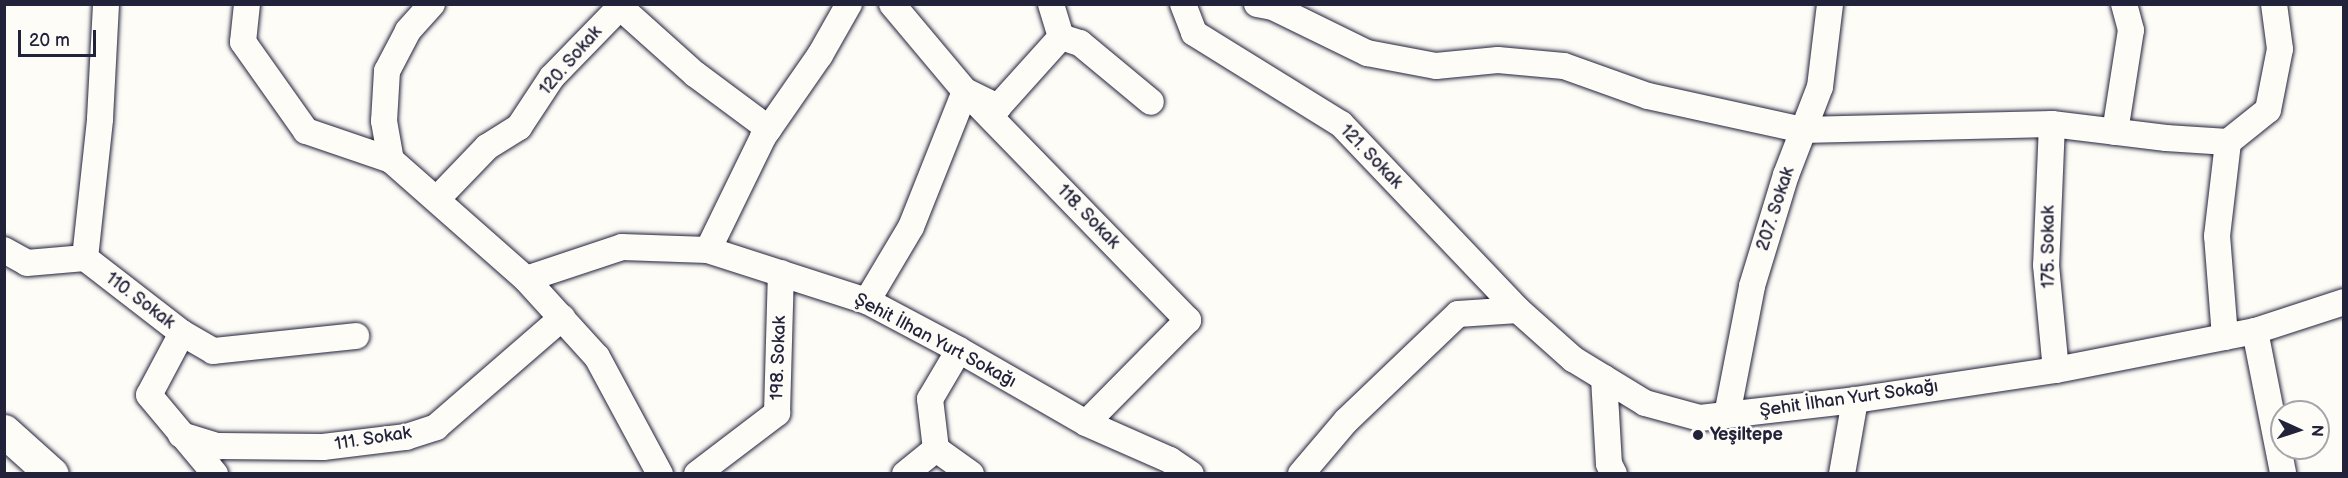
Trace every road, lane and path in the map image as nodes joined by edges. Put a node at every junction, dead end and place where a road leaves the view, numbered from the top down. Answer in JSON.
{"nodes":[{"id":1,"x":106,"y":4,"type":"edge"},
{"id":2,"x":248,"y":4,"type":"edge"},
{"id":3,"x":432,"y":4,"type":"edge"},
{"id":4,"x":849,"y":4,"type":"edge"},
{"id":5,"x":892,"y":4,"type":"edge"},
{"id":6,"x":1051,"y":4,"type":"edge"},
{"id":7,"x":1183,"y":4,"type":"edge"},
{"id":8,"x":1257,"y":4,"type":"edge"},
{"id":9,"x":1830,"y":4,"type":"edge"},
{"id":10,"x":2124,"y":4,"type":"edge"},
{"id":11,"x":2274,"y":4,"type":"edge"},
{"id":12,"x":1061,"y":37,"type":"junction"},
{"id":13,"x":965,"y":91,"type":"junction"},
{"id":14,"x":1151,"y":102,"type":"dead end"},
{"id":15,"x":2052,"y":124,"type":"junction"},
{"id":16,"x":769,"y":129,"type":"junction"},
{"id":17,"x":1802,"y":130,"type":"junction"},
{"id":18,"x":2115,"y":132,"type":"junction"},
{"id":19,"x":2228,"y":142,"type":"junction"},
{"id":20,"x":391,"y":160,"type":"junction"},
{"id":21,"x":437,"y":199,"type":"junction"},
{"id":22,"x":4,"y":250,"type":"edge"},
{"id":23,"x":708,"y":250,"type":"junction"},
{"id":24,"x":84,"y":258,"type":"junction"},
{"id":25,"x":781,"y":273,"type":"junction"},
{"id":26,"x":526,"y":279,"type":"junction"},
{"id":27,"x":867,"y":301,"type":"junction"},
{"id":28,"x":2343,"y":302,"type":"edge"},
{"id":29,"x":1518,"y":310,"type":"junction"},
{"id":30,"x":562,"y":318,"type":"junction"},
{"id":31,"x":2254,"y":331,"type":"junction"},
{"id":32,"x":182,"y":333,"type":"junction"},
{"id":33,"x":356,"y":336,"type":"dead end"},
{"id":34,"x":2225,"y":337,"type":"junction"},
{"id":35,"x":958,"y":350,"type":"junction"},
{"id":36,"x":2056,"y":370,"type":"junction"},
{"id":37,"x":1604,"y":378,"type":"junction"},
{"id":38,"x":1855,"y":400,"type":"junction"},
{"id":39,"x":1727,"y":415,"type":"junction"},
{"id":40,"x":1086,"y":423,"type":"junction"},
{"id":41,"x":4,"y":431,"type":"edge"},
{"id":42,"x":181,"y":435,"type":"junction"},
{"id":43,"x":936,"y":449,"type":"junction"},
{"id":44,"x":4,"y":454,"type":"edge"},
{"id":45,"x":2286,"y":473,"type":"edge"},
{"id":46,"x":25,"y":474,"type":"edge"},
{"id":47,"x":52,"y":474,"type":"edge"},
{"id":48,"x":215,"y":474,"type":"edge"},
{"id":49,"x":660,"y":474,"type":"edge"},
{"id":50,"x":697,"y":474,"type":"edge"},
{"id":51,"x":905,"y":474,"type":"edge"},
{"id":52,"x":971,"y":474,"type":"edge"},
{"id":53,"x":1191,"y":474,"type":"edge"},
{"id":54,"x":1301,"y":474,"type":"edge"},
{"id":55,"x":1614,"y":474,"type":"edge"},
{"id":56,"x":1842,"y":474,"type":"edge"},
{"id":57,"x":2275,"y":474,"type":"edge"}],
"edges":[{"from":1,"to":24,"type":"street"},
{"from":2,"to":20,"type":"street"},
{"from":3,"to":20,"type":"street"},
{"from":4,"to":16,"type":"street"},
{"from":5,"to":13,"type":"street","name":"118. Sokak"},
{"from":6,"to":12,"type":"street"},
{"from":7,"to":29,"type":"street","name":"121. Sokak"},
{"from":8,"to":17,"type":"street"},
{"from":9,"to":17,"type":"street","name":"207. Sokak"},
{"from":10,"to":18,"type":"street"},
{"from":11,"to":19,"type":"street"},
{"from":12,"to":13,"type":"street"},
{"from":12,"to":14,"type":"street"},
{"from":13,"to":27,"type":"street"},
{"from":13,"to":40,"type":"street","name":"118. Sokak"},
{"from":15,"to":17,"type":"street"},
{"from":15,"to":18,"type":"street"},
{"from":15,"to":36,"type":"street","name":"175. Sokak"},
{"from":16,"to":21,"type":"street","name":"120. Sokak"},
{"from":16,"to":23,"type":"street"},
{"from":17,"to":39,"type":"street","name":"207. Sokak"},
{"from":18,"to":19,"type":"street"},
{"from":19,"to":34,"type":"street"},
{"from":20,"to":21,"type":"street"},
{"from":21,"to":26,"type":"street"},
{"from":22,"to":24,"type":"street"},
{"from":23,"to":25,"type":"street","name":"Şehit İlhan Yurt Sokağı"},
{"from":23,"to":26,"type":"street","name":"Şehit İlhan Yurt Sokağı"},
{"from":24,"to":32,"type":"street","name":"110. Sokak"},
{"from":25,"to":27,"type":"street","name":"Şehit İlhan Yurt Sokağı"},
{"from":25,"to":50,"type":"street","name":"198. Sokak"},
{"from":26,"to":30,"type":"street"},
{"from":27,"to":35,"type":"street","name":"Şehit İlhan Yurt Sokağı"},
{"from":28,"to":31,"type":"street","name":"Şehit İlhan Yurt Sokağı"},
{"from":29,"to":37,"type":"street","name":"Şehit İlhan Yurt Sokağı"},
{"from":29,"to":54,"type":"street"},
{"from":30,"to":42,"type":"street","name":"111. Sokak"},
{"from":30,"to":49,"type":"street"},
{"from":31,"to":34,"type":"street","name":"Şehit İlhan Yurt Sokağı"},
{"from":31,"to":45,"type":"street"},
{"from":32,"to":33,"type":"street"},
{"from":32,"to":42,"type":"street","name":"110. Sokak"},
{"from":34,"to":36,"type":"street","name":"Şehit İlhan Yurt Sokağı"},
{"from":35,"to":40,"type":"street","name":"Şehit İlhan Yurt Sokağı"},
{"from":35,"to":43,"type":"street"},
{"from":36,"to":38,"type":"street","name":"Şehit İlhan Yurt Sokağı"},
{"from":37,"to":39,"type":"street","name":"Şehit İlhan Yurt Sokağı"},
{"from":37,"to":55,"type":"street"},
{"from":38,"to":39,"type":"street","name":"Şehit İlhan Yurt Sokağı"},
{"from":38,"to":56,"type":"street"},
{"from":40,"to":53,"type":"street","name":"Şehit İlhan Yurt Sokağı"},
{"from":41,"to":47,"type":"street"},
{"from":42,"to":48,"type":"street","name":"110. Sokak"},
{"from":43,"to":51,"type":"street"},
{"from":43,"to":52,"type":"street"},
{"from":44,"to":46,"type":"street"},
{"from":45,"to":57,"type":"street"}]}
